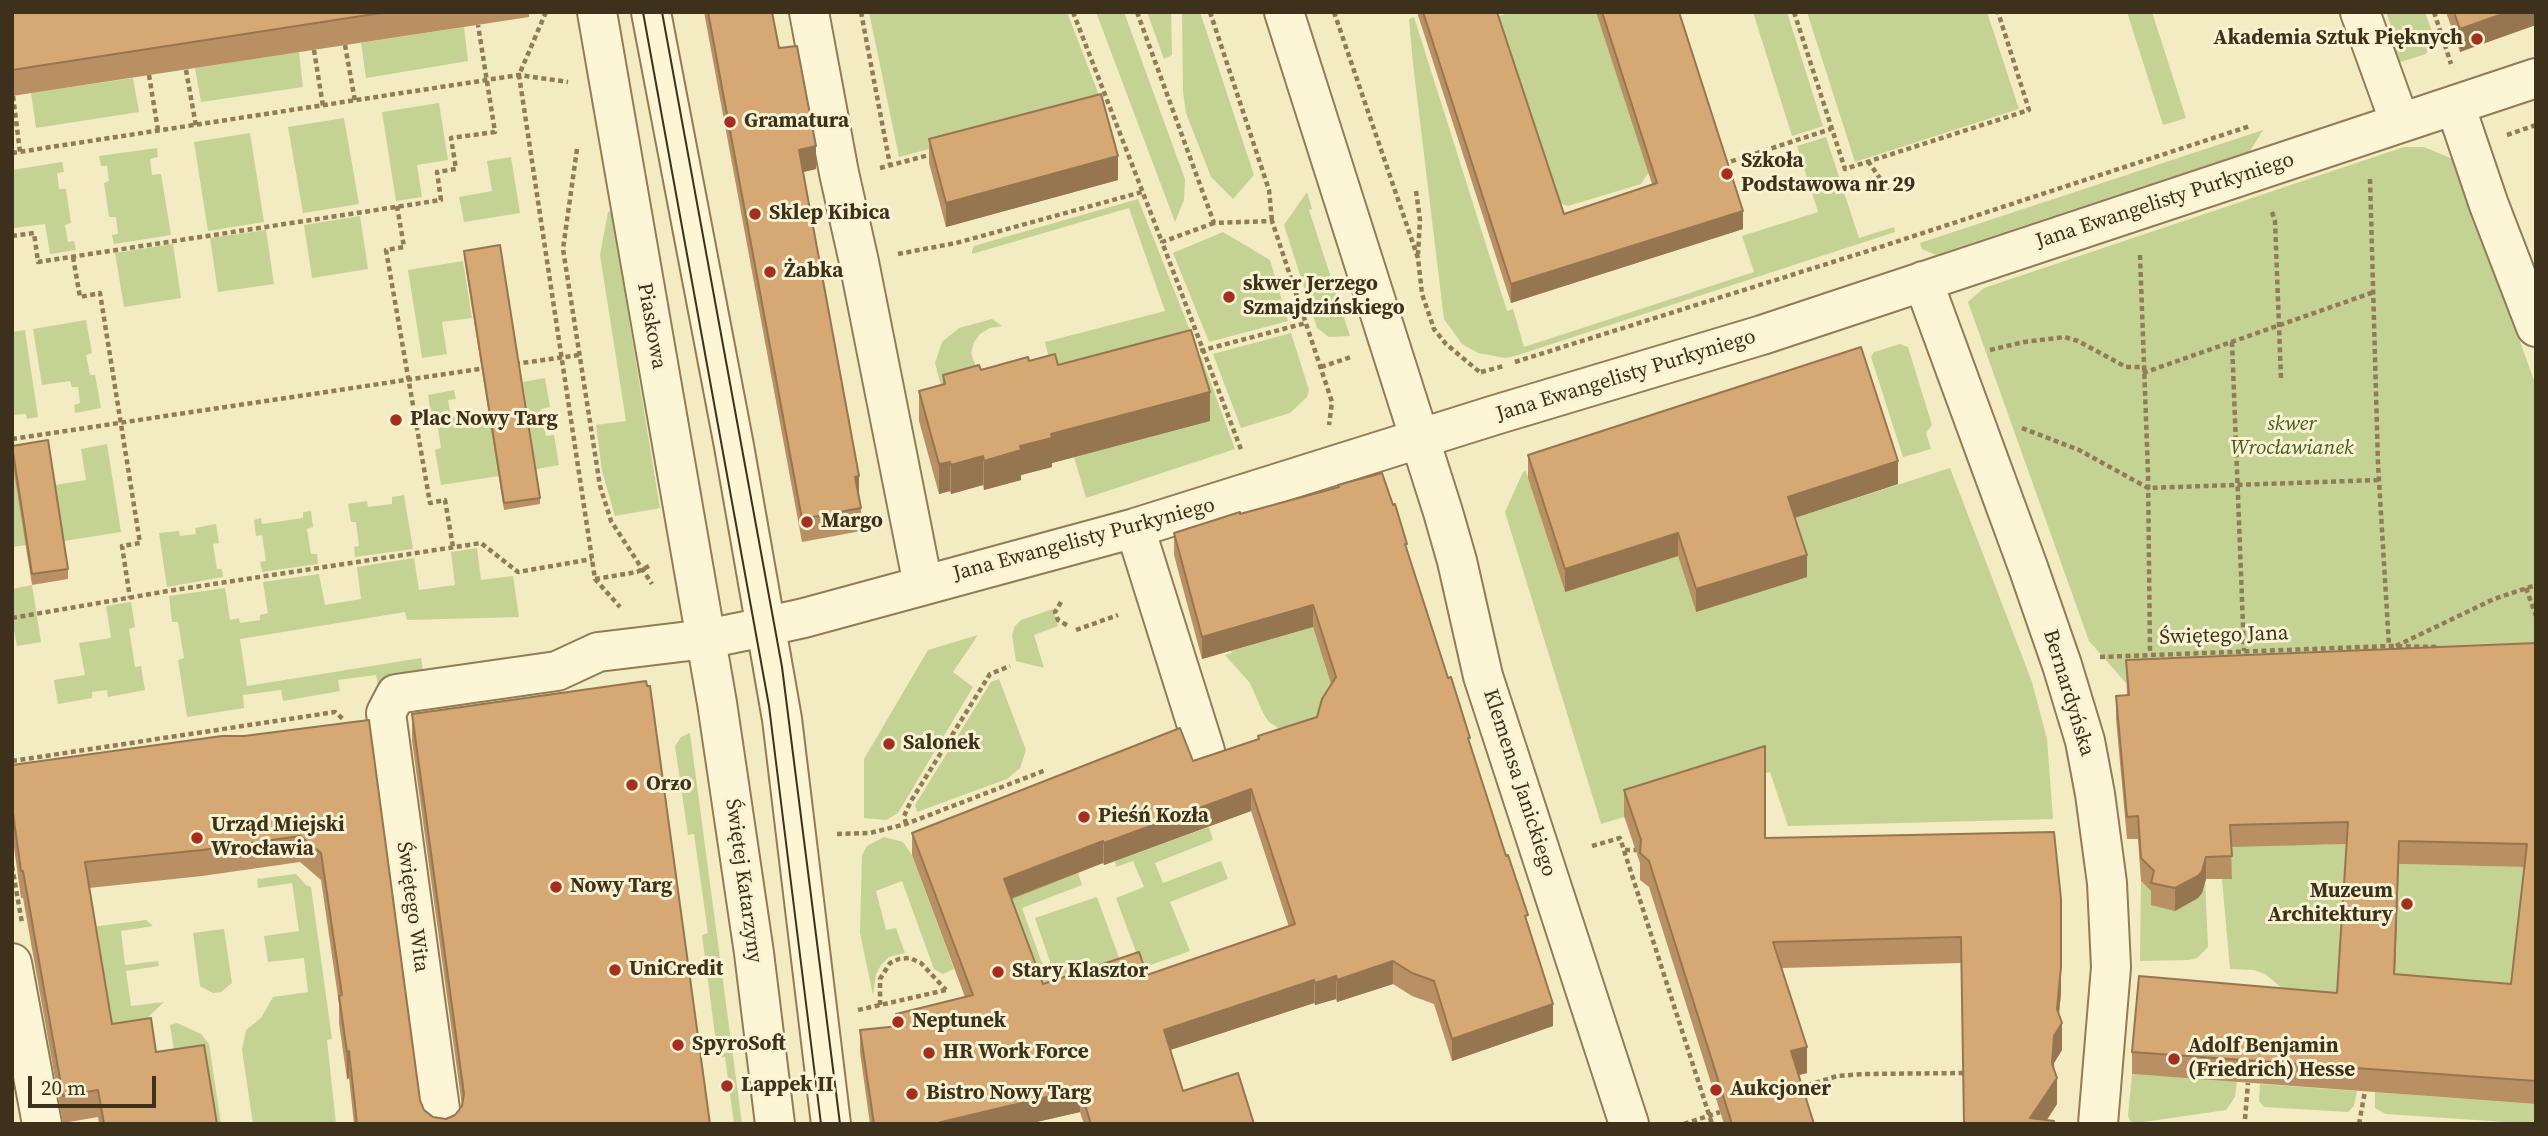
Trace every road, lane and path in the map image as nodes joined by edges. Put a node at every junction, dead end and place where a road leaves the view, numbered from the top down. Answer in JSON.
{"nodes":[{"id":1,"x":546,"y":12,"type":"edge"},
{"id":2,"x":597,"y":12,"type":"edge"},
{"id":3,"x":652,"y":12,"type":"edge"},
{"id":4,"x":809,"y":12,"type":"edge"},
{"id":5,"x":861,"y":12,"type":"edge"},
{"id":6,"x":1073,"y":12,"type":"edge"},
{"id":7,"x":1137,"y":12,"type":"edge"},
{"id":8,"x":1210,"y":12,"type":"edge"},
{"id":9,"x":1283,"y":12,"type":"edge"},
{"id":10,"x":1334,"y":12,"type":"edge"},
{"id":11,"x":1794,"y":12,"type":"edge"},
{"id":12,"x":1998,"y":12,"type":"edge"},
{"id":13,"x":2360,"y":12,"type":"edge"},
{"id":14,"x":2434,"y":12,"type":"edge"},
{"id":15,"x":478,"y":25,"type":"dead end"},
{"id":16,"x":345,"y":45,"type":"dead end"},
{"id":17,"x":314,"y":50,"type":"edge"},
{"id":18,"x":2464,"y":60,"type":"edge"},
{"id":19,"x":2451,"y":64,"type":"junction"},
{"id":20,"x":186,"y":70,"type":"edge"},
{"id":21,"x":149,"y":75,"type":"edge"},
{"id":22,"x":519,"y":75,"type":"junction"},
{"id":23,"x":2536,"y":78,"type":"edge"},
{"id":24,"x":487,"y":80,"type":"junction"},
{"id":25,"x":572,"y":83,"type":"dead end"},
{"id":26,"x":2386,"y":85,"type":"junction"},
{"id":27,"x":13,"y":96,"type":"edge"},
{"id":28,"x":355,"y":101,"type":"junction"},
{"id":29,"x":2455,"y":105,"type":"junction"},
{"id":30,"x":323,"y":106,"type":"junction"},
{"id":31,"x":2400,"y":123,"type":"junction"},
{"id":32,"x":2251,"y":125,"type":"dead end"},
{"id":33,"x":196,"y":126,"type":"junction"},
{"id":34,"x":1832,"y":128,"type":"junction"},
{"id":35,"x":158,"y":130,"type":"junction"},
{"id":36,"x":20,"y":152,"type":"junction"},
{"id":37,"x":942,"y":152,"type":"edge"},
{"id":38,"x":12,"y":153,"type":"edge"},
{"id":39,"x":1868,"y":161,"type":"junction"},
{"id":40,"x":890,"y":165,"type":"junction"},
{"id":41,"x":1723,"y":165,"type":"edge"},
{"id":42,"x":878,"y":169,"type":"dead end"},
{"id":43,"x":2371,"y":179,"type":"dead end"},
{"id":44,"x":1888,"y":190,"type":"dead end"},
{"id":45,"x":1416,"y":191,"type":"dead end"},
{"id":46,"x":1142,"y":192,"type":"junction"},
{"id":47,"x":397,"y":206,"type":"junction"},
{"id":48,"x":2272,"y":212,"type":"dead end"},
{"id":49,"x":1272,"y":221,"type":"junction"},
{"id":50,"x":1214,"y":223,"type":"junction"},
{"id":51,"x":12,"y":236,"type":"edge"},
{"id":52,"x":1162,"y":242,"type":"junction"},
{"id":53,"x":2140,"y":255,"type":"dead end"},
{"id":54,"x":73,"y":257,"type":"junction"},
{"id":55,"x":1418,"y":258,"type":"junction"},
{"id":56,"x":859,"y":262,"type":"junction"},
{"id":57,"x":1923,"y":281,"type":"junction"},
{"id":58,"x":2375,"y":292,"type":"junction"},
{"id":59,"x":1306,"y":323,"type":"junction"},
{"id":60,"x":2279,"y":326,"type":"junction"},
{"id":61,"x":2536,"y":327,"type":"edge"},
{"id":62,"x":1434,"y":329,"type":"junction"},
{"id":63,"x":1426,"y":332,"type":"dead end"},
{"id":64,"x":2232,"y":342,"type":"junction"},
{"id":65,"x":1205,"y":349,"type":"junction"},
{"id":66,"x":1986,"y":352,"type":"dead end"},
{"id":67,"x":579,"y":355,"type":"dead end"},
{"id":68,"x":1360,"y":355,"type":"dead end"},
{"id":69,"x":1179,"y":356,"type":"edge"},
{"id":70,"x":561,"y":357,"type":"junction"},
{"id":71,"x":510,"y":364,"type":"edge"},
{"id":72,"x":497,"y":366,"type":"edge"},
{"id":73,"x":1321,"y":367,"type":"junction"},
{"id":74,"x":2143,"y":370,"type":"junction"},
{"id":75,"x":1481,"y":372,"type":"junction"},
{"id":76,"x":2281,"y":379,"type":"dead end"},
{"id":77,"x":409,"y":380,"type":"junction"},
{"id":78,"x":1484,"y":381,"type":"dead end"},
{"id":79,"x":121,"y":423,"type":"junction"},
{"id":80,"x":2012,"y":425,"type":"dead end"},
{"id":81,"x":1332,"y":433,"type":"dead end"},
{"id":82,"x":12,"y":439,"type":"edge"},
{"id":83,"x":1420,"y":439,"type":"junction"},
{"id":84,"x":1245,"y":459,"type":"dead end"},
{"id":85,"x":2379,"y":480,"type":"junction"},
{"id":86,"x":2238,"y":485,"type":"junction"},
{"id":87,"x":2148,"y":488,"type":"junction"},
{"id":88,"x":1135,"y":528,"type":"junction"},
{"id":89,"x":453,"y":547,"type":"junction"},
{"id":90,"x":592,"y":559,"type":"junction"},
{"id":91,"x":660,"y":564,"type":"dead end"},
{"id":92,"x":595,"y":579,"type":"junction"},
{"id":93,"x":923,"y":584,"type":"junction"},
{"id":94,"x":2536,"y":585,"type":"edge"},
{"id":95,"x":2526,"y":588,"type":"junction"},
{"id":96,"x":130,"y":598,"type":"junction"},
{"id":97,"x":1061,"y":602,"type":"dead end"},
{"id":98,"x":2536,"y":616,"type":"edge"},
{"id":99,"x":629,"y":617,"type":"dead end"},
{"id":100,"x":12,"y":618,"type":"edge"},
{"id":101,"x":766,"y":627,"type":"junction"},
{"id":102,"x":1070,"y":627,"type":"dead end"},
{"id":103,"x":706,"y":639,"type":"junction"},
{"id":104,"x":2392,"y":646,"type":"junction"},
{"id":105,"x":2443,"y":647,"type":"edge"},
{"id":106,"x":2244,"y":651,"type":"junction"},
{"id":107,"x":2150,"y":654,"type":"junction"},
{"id":108,"x":2062,"y":665,"type":"junction"},
{"id":109,"x":1010,"y":666,"type":"dead end"},
{"id":110,"x":392,"y":709,"type":"junction"},
{"id":111,"x":1205,"y":751,"type":"dead end"},
{"id":112,"x":12,"y":761,"type":"edge"},
{"id":113,"x":1046,"y":770,"type":"dead end"},
{"id":114,"x":906,"y":824,"type":"junction"},
{"id":115,"x":829,"y":834,"type":"dead end"},
{"id":116,"x":1592,"y":846,"type":"dead end"},
{"id":117,"x":1625,"y":850,"type":"junction"},
{"id":118,"x":1636,"y":850,"type":"edge"},
{"id":119,"x":12,"y":963,"type":"edge"},
{"id":120,"x":880,"y":1005,"type":"junction"},
{"id":121,"x":850,"y":1012,"type":"dead end"},
{"id":122,"x":1963,"y":1073,"type":"edge"},
{"id":123,"x":2248,"y":1083,"type":"edge"},
{"id":124,"x":1795,"y":1089,"type":"edge"},
{"id":125,"x":2365,"y":1091,"type":"edge"},
{"id":126,"x":1720,"y":1112,"type":"edge"},
{"id":127,"x":1709,"y":1116,"type":"junction"},
{"id":128,"x":2245,"y":1119,"type":"dead end"},
{"id":129,"x":42,"y":1124,"type":"edge"},
{"id":130,"x":442,"y":1124,"type":"edge"},
{"id":131,"x":775,"y":1124,"type":"edge"},
{"id":132,"x":831,"y":1124,"type":"edge"},
{"id":133,"x":1629,"y":1124,"type":"edge"},
{"id":134,"x":1684,"y":1124,"type":"edge"},
{"id":135,"x":1712,"y":1124,"type":"edge"},
{"id":136,"x":2098,"y":1124,"type":"edge"},
{"id":137,"x":2358,"y":1124,"type":"edge"}],
"edges":[{"from":1,"to":22,"type":"path"},
{"from":2,"to":103,"type":"street","name":"Piaskowa"},
{"from":3,"to":101,"type":"street"},
{"from":4,"to":56,"type":"street"},
{"from":5,"to":40,"type":"path"},
{"from":6,"to":46,"type":"path"},
{"from":7,"to":50,"type":"path"},
{"from":8,"to":49,"type":"path"},
{"from":9,"to":83,"type":"street","name":"Klemensa Janickiego"},
{"from":10,"to":55,"type":"path"},
{"from":11,"to":34,"type":"path"},
{"from":12,"to":39,"type":"path"},
{"from":13,"to":26,"type":"street"},
{"from":14,"to":19,"type":"path"},
{"from":15,"to":24,"type":"path"},
{"from":16,"to":28,"type":"path"},
{"from":17,"to":30,"type":"path"},
{"from":18,"to":19,"type":"path"},
{"from":19,"to":26,"type":"path"},
{"from":20,"to":33,"type":"path"},
{"from":21,"to":35,"type":"path"},
{"from":22,"to":24,"type":"path"},
{"from":22,"to":25,"type":"path"},
{"from":22,"to":70,"type":"path"},
{"from":23,"to":29,"type":"street","name":"Jana Ewangelisty Purkyniego"},
{"from":24,"to":28,"type":"path"},
{"from":24,"to":47,"type":"path"},
{"from":26,"to":31,"type":"street"},
{"from":27,"to":36,"type":"path"},
{"from":28,"to":30,"type":"path"},
{"from":29,"to":31,"type":"street","name":"Jana Ewangelisty Purkyniego"},
{"from":29,"to":61,"type":"street"},
{"from":30,"to":33,"type":"path"},
{"from":31,"to":57,"type":"street","name":"Jana Ewangelisty Purkyniego"},
{"from":32,"to":75,"type":"path"},
{"from":33,"to":35,"type":"path"},
{"from":34,"to":39,"type":"path"},
{"from":34,"to":41,"type":"path"},
{"from":35,"to":36,"type":"path"},
{"from":36,"to":38,"type":"path"},
{"from":37,"to":40,"type":"path"},
{"from":39,"to":44,"type":"path"},
{"from":40,"to":42,"type":"path"},
{"from":43,"to":58,"type":"path"},
{"from":45,"to":55,"type":"path"},
{"from":46,"to":52,"type":"path"},
{"from":46,"to":56,"type":"path"},
{"from":47,"to":54,"type":"path"},
{"from":47,"to":77,"type":"path"},
{"from":48,"to":60,"type":"path"},
{"from":49,"to":50,"type":"path"},
{"from":49,"to":59,"type":"path"},
{"from":50,"to":52,"type":"path"},
{"from":51,"to":54,"type":"path"},
{"from":52,"to":65,"type":"path"},
{"from":53,"to":74,"type":"path"},
{"from":54,"to":79,"type":"path"},
{"from":55,"to":62,"type":"path"},
{"from":56,"to":93,"type":"street"},
{"from":57,"to":83,"type":"street","name":"Jana Ewangelisty Purkyniego"},
{"from":57,"to":108,"type":"street","name":"Bernardyńska"},
{"from":58,"to":60,"type":"path"},
{"from":58,"to":85,"type":"path"},
{"from":59,"to":65,"type":"path"},
{"from":59,"to":73,"type":"path"},
{"from":60,"to":64,"type":"path"},
{"from":60,"to":76,"type":"path"},
{"from":62,"to":63,"type":"path"},
{"from":62,"to":75,"type":"path"},
{"from":64,"to":74,"type":"path"},
{"from":64,"to":86,"type":"path"},
{"from":65,"to":69,"type":"path"},
{"from":65,"to":84,"type":"path"},
{"from":66,"to":74,"type":"path"},
{"from":67,"to":70,"type":"path"},
{"from":68,"to":73,"type":"path"},
{"from":70,"to":71,"type":"path"},
{"from":70,"to":90,"type":"path"},
{"from":72,"to":77,"type":"path"},
{"from":73,"to":81,"type":"path"},
{"from":74,"to":87,"type":"path"},
{"from":75,"to":78,"type":"path"},
{"from":77,"to":79,"type":"path"},
{"from":77,"to":89,"type":"path"},
{"from":79,"to":82,"type":"path"},
{"from":79,"to":96,"type":"path"},
{"from":80,"to":87,"type":"path"},
{"from":83,"to":88,"type":"street","name":"Jana Ewangelisty Purkyniego"},
{"from":83,"to":133,"type":"street","name":"Klemensa Janickiego"},
{"from":85,"to":86,"type":"path"},
{"from":85,"to":104,"type":"path"},
{"from":86,"to":87,"type":"path"},
{"from":86,"to":106,"type":"path"},
{"from":87,"to":107,"type":"path"},
{"from":88,"to":93,"type":"street","name":"Jana Ewangelisty Purkyniego"},
{"from":88,"to":111,"type":"street"},
{"from":89,"to":90,"type":"path"},
{"from":89,"to":96,"type":"path"},
{"from":90,"to":92,"type":"path"},
{"from":91,"to":92,"type":"path"},
{"from":92,"to":99,"type":"path"},
{"from":93,"to":101,"type":"street","name":"Jana Ewangelisty Purkyniego"},
{"from":94,"to":95,"type":"path"},
{"from":95,"to":98,"type":"path"},
{"from":95,"to":104,"type":"path"},
{"from":96,"to":100,"type":"path"},
{"from":97,"to":102,"type":"path"},
{"from":101,"to":103,"type":"street","name":"Jana Ewangelisty Purkyniego"},
{"from":101,"to":132,"type":"street"},
{"from":103,"to":110,"type":"street"},
{"from":103,"to":131,"type":"street","name":"Świętej Katarzyny"},
{"from":104,"to":105,"type":"path","name":"Świętego Jana"},
{"from":104,"to":106,"type":"path","name":"Świętego Jana"},
{"from":106,"to":107,"type":"path","name":"Świętego Jana"},
{"from":107,"to":108,"type":"path","name":"Świętego Jana"},
{"from":108,"to":136,"type":"street","name":"Bernardyńska"},
{"from":109,"to":114,"type":"path"},
{"from":110,"to":112,"type":"path"},
{"from":110,"to":130,"type":"street","name":"Świętego Wita"},
{"from":113,"to":114,"type":"path"},
{"from":114,"to":115,"type":"path"},
{"from":116,"to":117,"type":"path"},
{"from":117,"to":118,"type":"path"},
{"from":117,"to":127,"type":"path"},
{"from":119,"to":129,"type":"street"},
{"from":120,"to":120,"type":"path"},
{"from":120,"to":121,"type":"path"},
{"from":122,"to":124,"type":"path"},
{"from":123,"to":128,"type":"path"},
{"from":125,"to":137,"type":"path"},
{"from":126,"to":127,"type":"path"},
{"from":127,"to":134,"type":"path"},
{"from":127,"to":135,"type":"path"}]}
